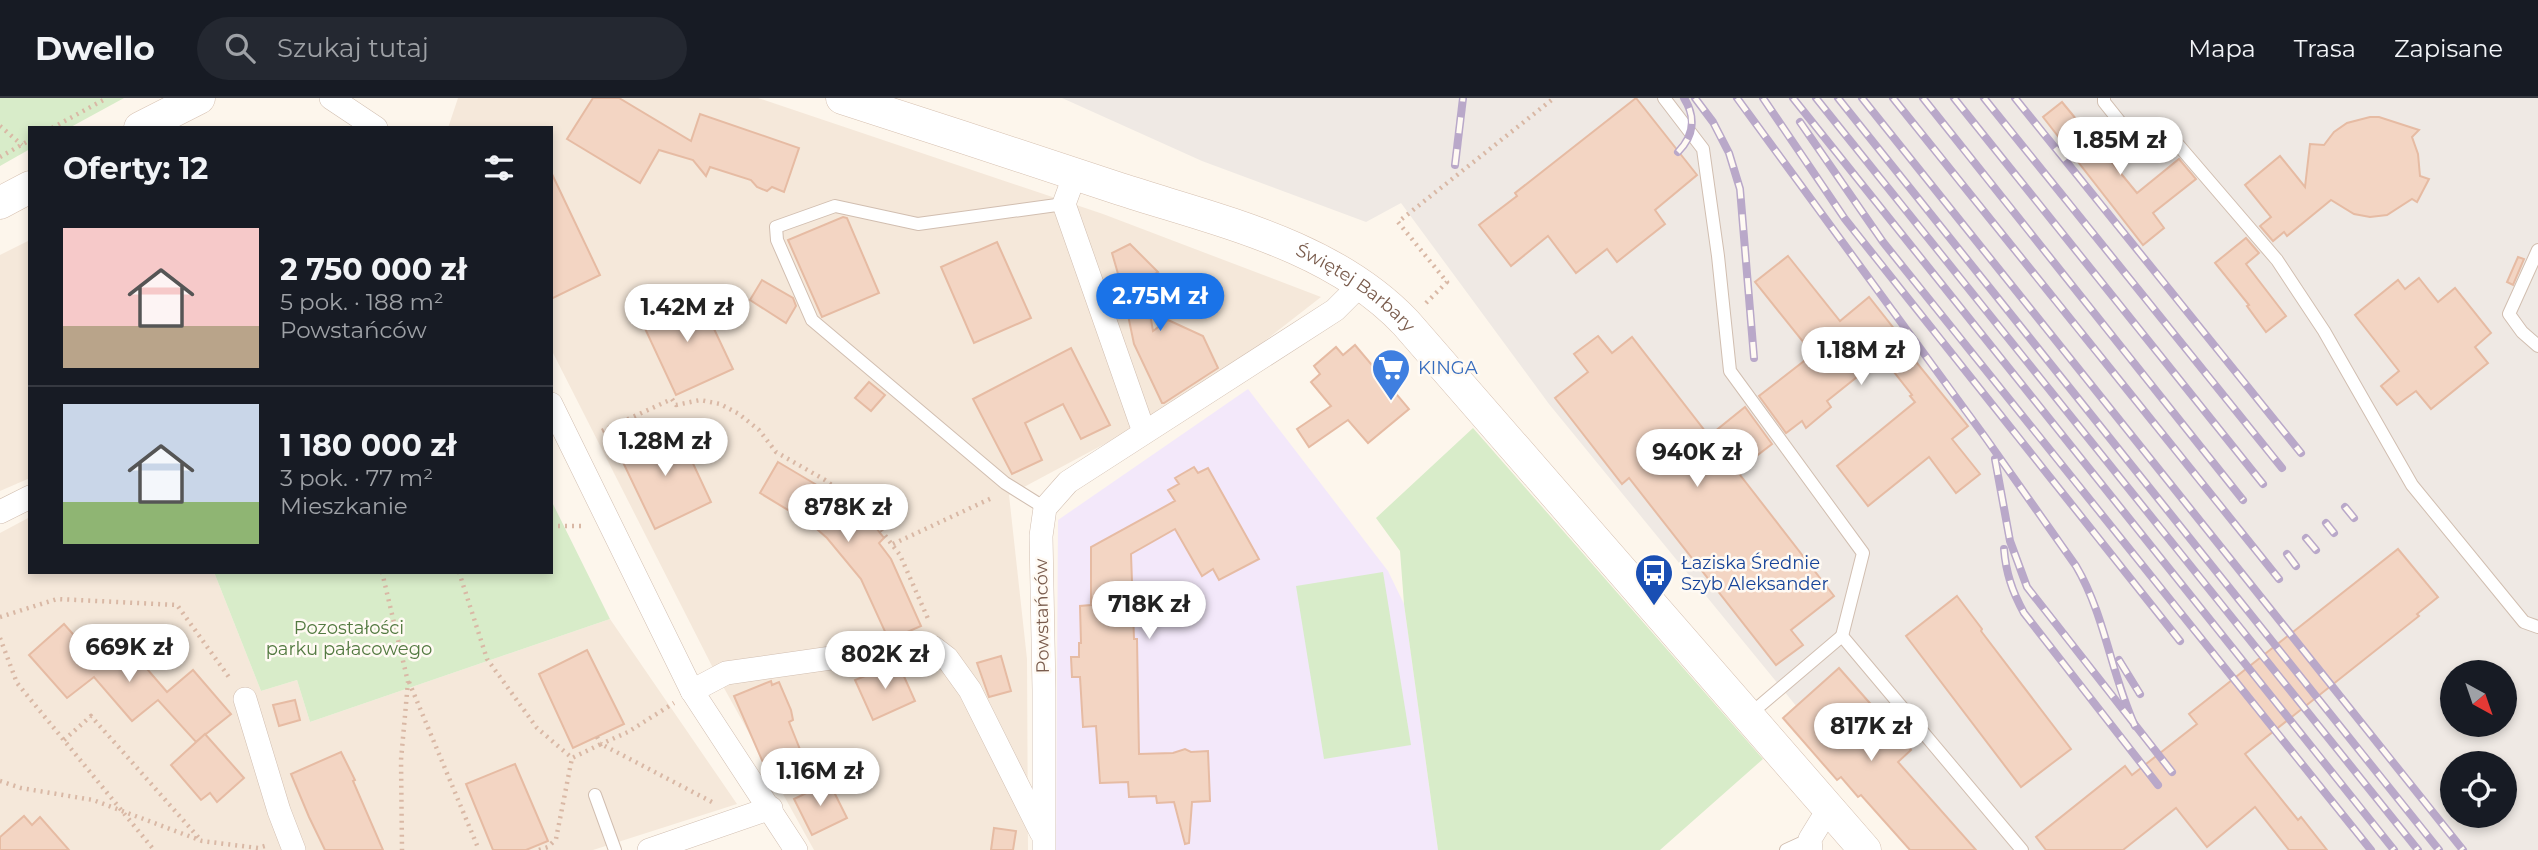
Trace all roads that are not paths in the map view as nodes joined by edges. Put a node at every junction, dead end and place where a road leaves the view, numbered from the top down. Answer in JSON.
{"nodes":[{"id":1,"x":199,"y":98,"type":"edge"},
{"id":2,"x":331,"y":98,"type":"edge"},
{"id":3,"x":842,"y":98,"type":"edge"},
{"id":4,"x":1664,"y":98,"type":"edge"},
{"id":5,"x":2104,"y":98,"type":"edge"},
{"id":6,"x":363,"y":114,"type":"edge"},
{"id":7,"x":144,"y":126,"type":"edge"},
{"id":8,"x":1075,"y":174,"type":"junction"},
{"id":9,"x":28,"y":188,"type":"edge"},
{"id":10,"x":0,"y":203,"type":"edge"},
{"id":11,"x":1064,"y":204,"type":"junction"},
{"id":12,"x":2538,"y":250,"type":"edge"},
{"id":13,"x":1361,"y":284,"type":"junction"},
{"id":14,"x":2538,"y":346,"type":"edge"},
{"id":15,"x":553,"y":408,"type":"edge"},
{"id":16,"x":1144,"y":432,"type":"junction"},
{"id":17,"x":28,"y":498,"type":"edge"},
{"id":18,"x":1045,"y":508,"type":"junction"},
{"id":19,"x":0,"y":512,"type":"edge"},
{"id":20,"x":2538,"y":627,"type":"edge"},
{"id":21,"x":1842,"y":636,"type":"junction"},
{"id":22,"x":692,"y":691,"type":"junction"},
{"id":23,"x":246,"y":699,"type":"road end"},
{"id":24,"x":1748,"y":715,"type":"junction"},
{"id":25,"x":595,"y":795,"type":"dead end"},
{"id":26,"x":771,"y":808,"type":"junction"},
{"id":27,"x":1829,"y":808,"type":"junction"},
{"id":28,"x":291,"y":844,"type":"edge"},
{"id":29,"x":1044,"y":844,"type":"edge"},
{"id":30,"x":1811,"y":844,"type":"edge"},
{"id":31,"x":615,"y":850,"type":"edge"},
{"id":32,"x":649,"y":850,"type":"edge"},
{"id":33,"x":796,"y":850,"type":"edge"},
{"id":34,"x":1786,"y":850,"type":"edge"},
{"id":35,"x":1865,"y":850,"type":"edge"},
{"id":36,"x":2022,"y":850,"type":"edge"}],
"edges":[{"from":1,"to":7,"type":"street"},
{"from":2,"to":6,"type":"street"},
{"from":3,"to":8,"type":"street","name":"Świętej Barbary"},
{"from":4,"to":21,"type":"lane"},
{"from":5,"to":20,"type":"lane"},
{"from":8,"to":11,"type":"street"},
{"from":8,"to":13,"type":"street","name":"Świętej Barbary"},
{"from":9,"to":10,"type":"street"},
{"from":11,"to":16,"type":"street"},
{"from":11,"to":18,"type":"lane"},
{"from":12,"to":14,"type":"lane"},
{"from":13,"to":16,"type":"street"},
{"from":13,"to":24,"type":"street","name":"Świętej Barbary"},
{"from":15,"to":22,"type":"street"},
{"from":16,"to":18,"type":"street"},
{"from":17,"to":19,"type":"street"},
{"from":18,"to":29,"type":"street","name":"Powstańców"},
{"from":21,"to":24,"type":"lane"},
{"from":21,"to":36,"type":"lane"},
{"from":22,"to":26,"type":"street"},
{"from":22,"to":29,"type":"street"},
{"from":23,"to":28,"type":"street"},
{"from":24,"to":27,"type":"street","name":"Świętej Barbary"},
{"from":25,"to":31,"type":"lane"},
{"from":26,"to":32,"type":"street"},
{"from":26,"to":33,"type":"street"},
{"from":27,"to":30,"type":"street"},
{"from":27,"to":35,"type":"street","name":"Świętej Barbary"},
{"from":30,"to":34,"type":"lane"}]}
